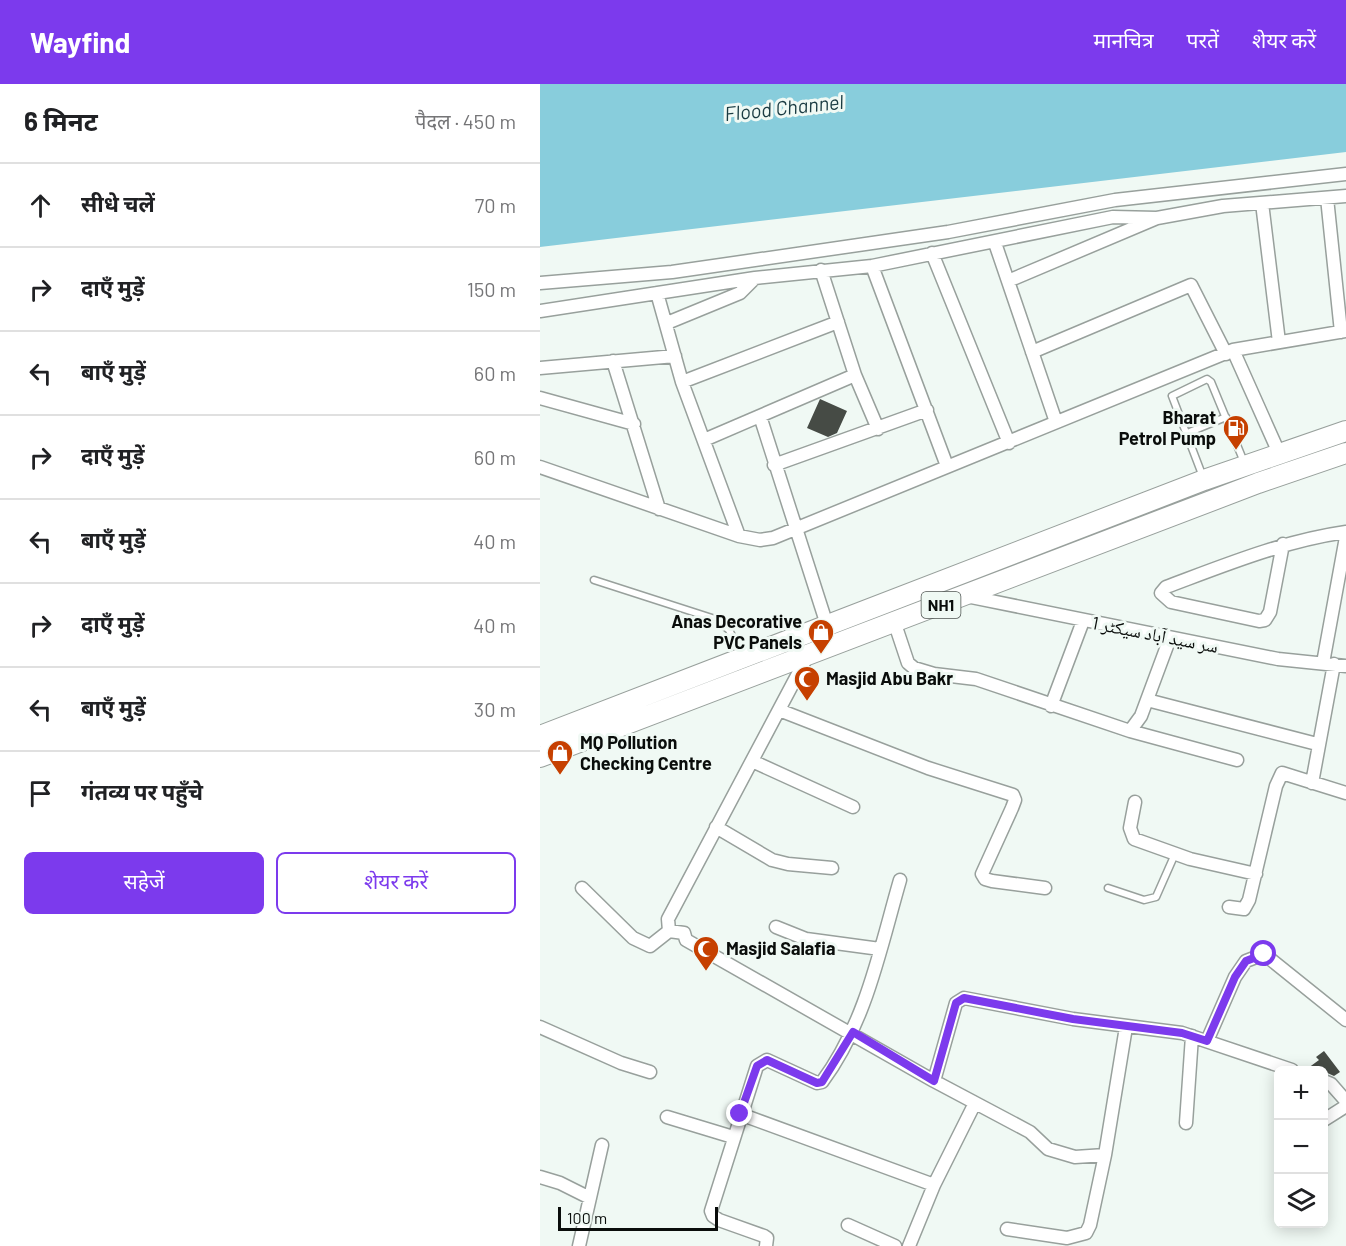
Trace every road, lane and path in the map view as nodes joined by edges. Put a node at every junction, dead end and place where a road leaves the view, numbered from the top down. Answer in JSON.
{"nodes":[{"id":1,"x":1346,"y":174,"type":"edge"},
{"id":2,"x":1346,"y":196,"type":"edge"},
{"id":3,"x":1327,"y":198,"type":"junction"},
{"id":4,"x":1262,"y":203,"type":"junction"},
{"id":5,"x":1157,"y":218,"type":"junction"},
{"id":6,"x":995,"y":243,"type":"junction"},
{"id":7,"x":932,"y":253,"type":"junction"},
{"id":8,"x":872,"y":266,"type":"junction"},
{"id":9,"x":821,"y":270,"type":"junction"},
{"id":10,"x":755,"y":278,"type":"junction"},
{"id":11,"x":1008,"y":281,"type":"junction"},
{"id":12,"x":540,"y":283,"type":"edge"},
{"id":13,"x":657,"y":293,"type":"junction"},
{"id":14,"x":540,"y":311,"type":"edge"},
{"id":15,"x":838,"y":322,"type":"junction"},
{"id":16,"x":667,"y":323,"type":"junction"},
{"id":17,"x":1344,"y":332,"type":"edge"},
{"id":18,"x":1279,"y":342,"type":"junction"},
{"id":19,"x":1032,"y":352,"type":"junction"},
{"id":20,"x":1230,"y":352,"type":"junction"},
{"id":21,"x":675,"y":356,"type":"junction"},
{"id":22,"x":613,"y":361,"type":"junction"},
{"id":23,"x":540,"y":368,"type":"edge"},
{"id":24,"x":855,"y":375,"type":"junction"},
{"id":25,"x":682,"y":382,"type":"junction"},
{"id":26,"x":540,"y":398,"type":"edge"},
{"id":27,"x":927,"y":410,"type":"junction"},
{"id":28,"x":760,"y":416,"type":"junction"},
{"id":29,"x":1226,"y":417,"type":"junction"},
{"id":30,"x":1056,"y":422,"type":"junction"},
{"id":31,"x":634,"y":424,"type":"junction"},
{"id":32,"x":878,"y":429,"type":"junction"},
{"id":33,"x":1342,"y":429,"type":"edge"},
{"id":34,"x":1185,"y":434,"type":"junction"},
{"id":35,"x":704,"y":440,"type":"junction"},
{"id":36,"x":1009,"y":443,"type":"junction"},
{"id":37,"x":1279,"y":453,"type":"junction"},
{"id":38,"x":1345,"y":456,"type":"edge"},
{"id":39,"x":774,"y":465,"type":"junction"},
{"id":40,"x":1245,"y":465,"type":"junction"},
{"id":41,"x":947,"y":466,"type":"junction"},
{"id":42,"x":540,"y":467,"type":"edge"},
{"id":43,"x":1204,"y":480,"type":"junction"},
{"id":44,"x":659,"y":509,"type":"junction"},
{"id":45,"x":795,"y":529,"type":"junction"},
{"id":46,"x":1346,"y":531,"type":"edge"},
{"id":47,"x":739,"y":536,"type":"junction"},
{"id":48,"x":1346,"y":537,"type":"edge"},
{"id":49,"x":1283,"y":544,"type":"junction"},
{"id":50,"x":594,"y":580,"type":"dead end"},
{"id":51,"x":964,"y":596,"type":"junction"},
{"id":52,"x":1333,"y":598,"type":"junction"},
{"id":53,"x":1346,"y":598,"type":"edge"},
{"id":54,"x":894,"y":621,"type":"junction"},
{"id":55,"x":1083,"y":621,"type":"junction"},
{"id":56,"x":827,"y":626,"type":"junction"},
{"id":57,"x":1170,"y":638,"type":"junction"},
{"id":58,"x":808,"y":654,"type":"junction"},
{"id":59,"x":744,"y":658,"type":"junction"},
{"id":60,"x":1334,"y":664,"type":"edge"},
{"id":61,"x":1147,"y":700,"type":"junction"},
{"id":62,"x":1051,"y":705,"type":"junction"},
{"id":63,"x":779,"y":710,"type":"junction"},
{"id":64,"x":1131,"y":731,"type":"junction"},
{"id":65,"x":540,"y":736,"type":"edge"},
{"id":66,"x":1317,"y":744,"type":"junction"},
{"id":67,"x":540,"y":757,"type":"edge"},
{"id":68,"x":1237,"y":760,"type":"dead end"},
{"id":69,"x":752,"y":761,"type":"junction"},
{"id":70,"x":1312,"y":783,"type":"junction"},
{"id":71,"x":1346,"y":793,"type":"edge"},
{"id":72,"x":1135,"y":802,"type":"dead end"},
{"id":73,"x":853,"y":807,"type":"dead end"},
{"id":74,"x":716,"y":828,"type":"junction"},
{"id":75,"x":1174,"y":854,"type":"junction"},
{"id":76,"x":832,"y":868,"type":"dead end"},
{"id":77,"x":1256,"y":874,"type":"junction"},
{"id":78,"x":900,"y":880,"type":"dead end"},
{"id":79,"x":582,"y":888,"type":"dead end"},
{"id":80,"x":1045,"y":888,"type":"dead end"},
{"id":81,"x":1108,"y":888,"type":"dead end"},
{"id":82,"x":1229,"y":907,"type":"dead end"},
{"id":83,"x":776,"y":927,"type":"dead end"},
{"id":84,"x":669,"y":931,"type":"junction"},
{"id":85,"x":880,"y":950,"type":"junction"},
{"id":86,"x":1346,"y":1020,"type":"edge"},
{"id":87,"x":540,"y":1027,"type":"edge"},
{"id":88,"x":1126,"y":1027,"type":"junction"},
{"id":89,"x":853,"y":1032,"type":"junction"},
{"id":90,"x":1192,"y":1036,"type":"junction"},
{"id":91,"x":1207,"y":1041,"type":"junction"},
{"id":92,"x":1278,"y":1066,"type":"edge"},
{"id":93,"x":651,"y":1072,"type":"dead end"},
{"id":94,"x":934,"y":1081,"type":"junction"},
{"id":95,"x":1328,"y":1083,"type":"edge"},
{"id":96,"x":1346,"y":1101,"type":"edge"},
{"id":97,"x":975,"y":1103,"type":"junction"},
{"id":98,"x":1346,"y":1106,"type":"edge"},
{"id":99,"x":740,"y":1114,"type":"junction"},
{"id":100,"x":667,"y":1116,"type":"dead end"},
{"id":101,"x":1328,"y":1117,"type":"edge"},
{"id":102,"x":1186,"y":1123,"type":"dead end"},
{"id":103,"x":733,"y":1137,"type":"junction"},
{"id":104,"x":602,"y":1145,"type":"dead end"},
{"id":105,"x":1105,"y":1155,"type":"junction"},
{"id":106,"x":540,"y":1177,"type":"edge"},
{"id":107,"x":934,"y":1185,"type":"junction"},
{"id":108,"x":590,"y":1198,"type":"junction"},
{"id":109,"x":848,"y":1225,"type":"dead end"},
{"id":110,"x":1007,"y":1229,"type":"dead end"},
{"id":111,"x":579,"y":1246,"type":"edge"},
{"id":112,"x":766,"y":1246,"type":"edge"},
{"id":113,"x":895,"y":1246,"type":"edge"},
{"id":114,"x":909,"y":1246,"type":"edge"}],
"edges":[{"from":1,"to":12,"type":"street"},
{"from":2,"to":3,"type":"street"},
{"from":3,"to":4,"type":"street"},
{"from":3,"to":17,"type":"street"},
{"from":4,"to":5,"type":"street"},
{"from":4,"to":18,"type":"street"},
{"from":5,"to":6,"type":"street"},
{"from":5,"to":11,"type":"street"},
{"from":6,"to":7,"type":"street"},
{"from":6,"to":11,"type":"street"},
{"from":7,"to":8,"type":"street"},
{"from":7,"to":36,"type":"street"},
{"from":8,"to":9,"type":"street"},
{"from":8,"to":27,"type":"street"},
{"from":9,"to":10,"type":"street"},
{"from":9,"to":15,"type":"street"},
{"from":10,"to":13,"type":"street"},
{"from":10,"to":16,"type":"street"},
{"from":11,"to":19,"type":"street"},
{"from":13,"to":14,"type":"street"},
{"from":13,"to":16,"type":"street"},
{"from":15,"to":24,"type":"street"},
{"from":15,"to":25,"type":"street"},
{"from":16,"to":21,"type":"street"},
{"from":17,"to":18,"type":"street"},
{"from":18,"to":20,"type":"street"},
{"from":19,"to":20,"type":"street"},
{"from":19,"to":30,"type":"street"},
{"from":20,"to":30,"type":"street"},
{"from":20,"to":37,"type":"street"},
{"from":21,"to":22,"type":"street"},
{"from":21,"to":25,"type":"street"},
{"from":22,"to":23,"type":"street"},
{"from":22,"to":31,"type":"street"},
{"from":24,"to":28,"type":"street"},
{"from":24,"to":32,"type":"street"},
{"from":25,"to":35,"type":"street"},
{"from":26,"to":31,"type":"street"},
{"from":27,"to":32,"type":"street"},
{"from":27,"to":41,"type":"street"},
{"from":28,"to":35,"type":"street"},
{"from":28,"to":39,"type":"street"},
{"from":29,"to":34,"type":"lane"},
{"from":29,"to":34,"type":"lane"},
{"from":29,"to":40,"type":"lane"},
{"from":30,"to":36,"type":"street"},
{"from":31,"to":44,"type":"street"},
{"from":32,"to":39,"type":"street"},
{"from":33,"to":37,"type":"highway","number":"NH1"},
{"from":34,"to":43,"type":"lane"},
{"from":35,"to":47,"type":"street"},
{"from":36,"to":41,"type":"street"},
{"from":37,"to":40,"type":"highway","number":"NH1"},
{"from":38,"to":51,"type":"highway","number":"NH1"},
{"from":39,"to":45,"type":"street"},
{"from":40,"to":43,"type":"highway","number":"NH1"},
{"from":41,"to":45,"type":"street"},
{"from":42,"to":44,"type":"street"},
{"from":43,"to":56,"type":"highway","number":"NH1"},
{"from":44,"to":47,"type":"street"},
{"from":45,"to":47,"type":"street"},
{"from":45,"to":56,"type":"street"},
{"from":46,"to":49,"type":"street"},
{"from":48,"to":52,"type":"street"},
{"from":49,"to":49,"type":"street"},
{"from":50,"to":59,"type":"lane"},
{"from":51,"to":54,"type":"highway","number":"NH1"},
{"from":51,"to":55,"type":"street","name":"سر سید آباد سیکٹر 1"},
{"from":52,"to":53,"type":"street"},
{"from":52,"to":60,"type":"street"},
{"from":54,"to":58,"type":"highway","number":"NH1"},
{"from":54,"to":62,"type":"street"},
{"from":55,"to":57,"type":"street","name":"سر سید آباد سیکٹر 1"},
{"from":55,"to":62,"type":"street"},
{"from":56,"to":59,"type":"highway","number":"NH1"},
{"from":57,"to":60,"type":"street","name":"سر سید آباد سیکٹر 1"},
{"from":57,"to":61,"type":"street"},
{"from":58,"to":63,"type":"street"},
{"from":58,"to":67,"type":"highway","number":"NH1"},
{"from":59,"to":65,"type":"highway","number":"NH1"},
{"from":60,"to":66,"type":"street"},
{"from":61,"to":64,"type":"street"},
{"from":61,"to":66,"type":"street"},
{"from":62,"to":64,"type":"street"},
{"from":63,"to":69,"type":"street"},
{"from":63,"to":80,"type":"street"},
{"from":64,"to":68,"type":"street"},
{"from":66,"to":70,"type":"street"},
{"from":69,"to":73,"type":"street"},
{"from":69,"to":74,"type":"street"},
{"from":70,"to":71,"type":"street"},
{"from":70,"to":77,"type":"street"},
{"from":72,"to":75,"type":"street"},
{"from":74,"to":76,"type":"street"},
{"from":74,"to":84,"type":"street"},
{"from":75,"to":77,"type":"street"},
{"from":75,"to":81,"type":"lane"},
{"from":77,"to":82,"type":"street"},
{"from":78,"to":85,"type":"street"},
{"from":79,"to":84,"type":"street"},
{"from":83,"to":85,"type":"street"},
{"from":84,"to":89,"type":"street"},
{"from":85,"to":89,"type":"street"},
{"from":86,"to":91,"type":"street"},
{"from":87,"to":93,"type":"street"},
{"from":88,"to":90,"type":"street"},
{"from":88,"to":94,"type":"street"},
{"from":88,"to":105,"type":"street"},
{"from":89,"to":94,"type":"street"},
{"from":89,"to":99,"type":"street"},
{"from":90,"to":91,"type":"street"},
{"from":90,"to":102,"type":"street"},
{"from":91,"to":92,"type":"street"},
{"from":94,"to":97,"type":"street"},
{"from":95,"to":96,"type":"street"},
{"from":97,"to":105,"type":"street"},
{"from":97,"to":107,"type":"street"},
{"from":98,"to":101,"type":"street"},
{"from":99,"to":103,"type":"street"},
{"from":99,"to":107,"type":"street"},
{"from":100,"to":103,"type":"street"},
{"from":103,"to":112,"type":"street"},
{"from":104,"to":108,"type":"street"},
{"from":105,"to":110,"type":"street"},
{"from":106,"to":108,"type":"street"},
{"from":107,"to":114,"type":"street"},
{"from":108,"to":111,"type":"street"},
{"from":109,"to":113,"type":"street"}]}
